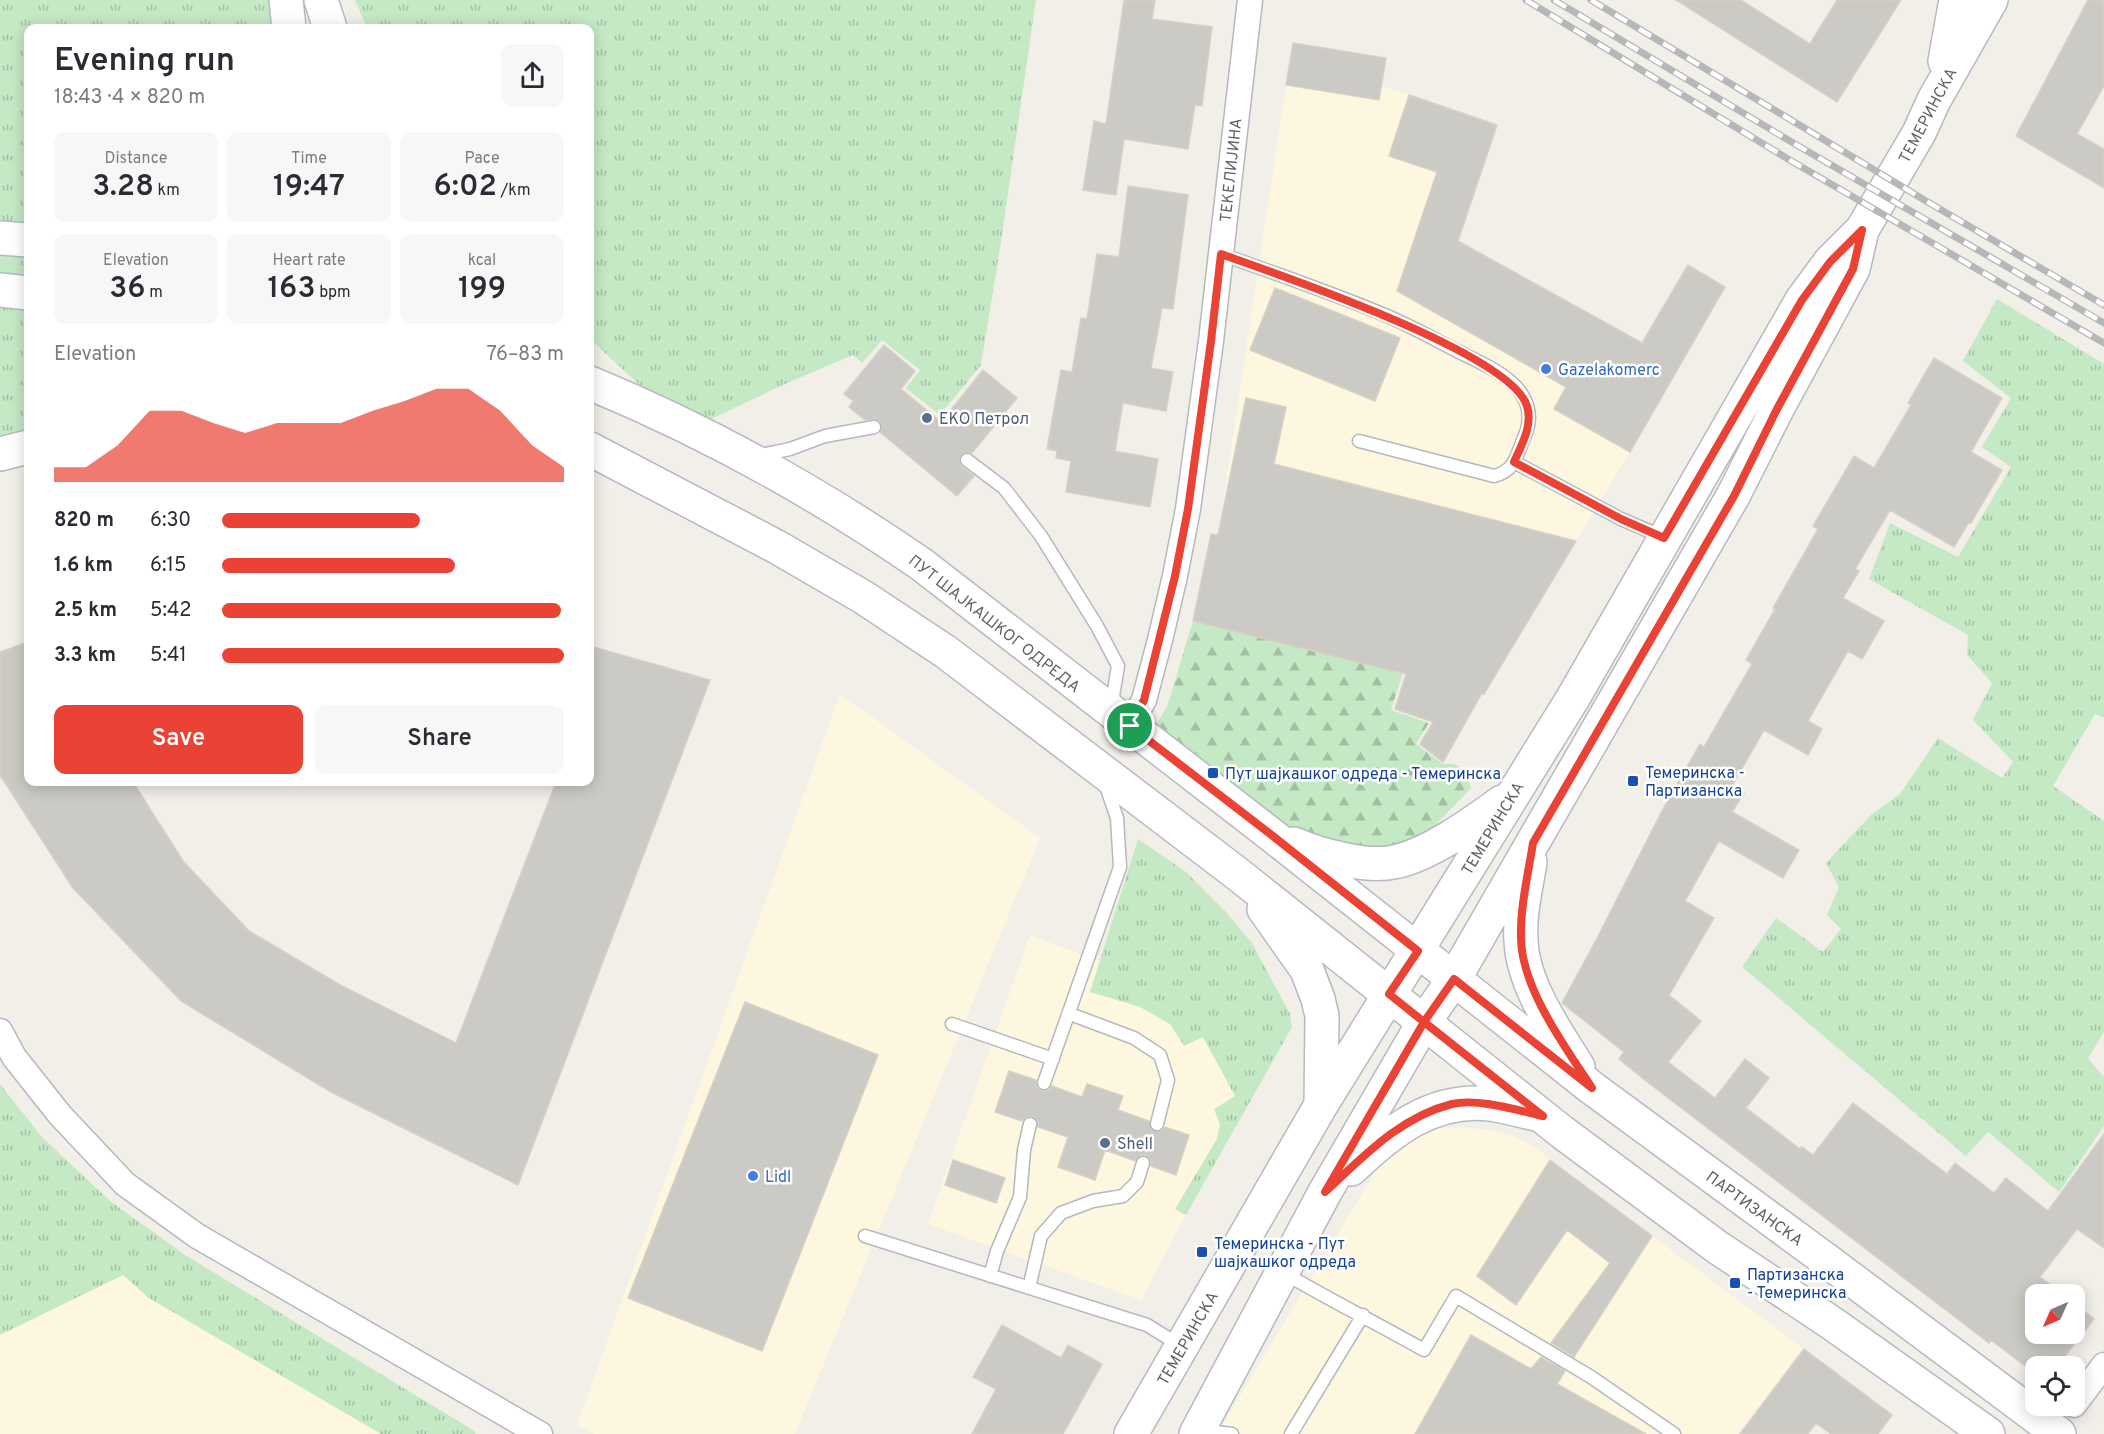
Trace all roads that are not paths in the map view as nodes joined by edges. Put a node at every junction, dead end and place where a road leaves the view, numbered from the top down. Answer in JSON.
{"nodes":[{"id":1,"x":286,"y":0,"type":"edge"},
{"id":2,"x":321,"y":0,"type":"edge"},
{"id":3,"x":1250,"y":0,"type":"edge"},
{"id":4,"x":1956,"y":0,"type":"edge"},
{"id":5,"x":1990,"y":0,"type":"edge"},
{"id":6,"x":289,"y":24,"type":"edge"},
{"id":7,"x":329,"y":24,"type":"edge"},
{"id":8,"x":1934,"y":100,"type":"junction"},
{"id":9,"x":1862,"y":230,"type":"junction"},
{"id":10,"x":0,"y":238,"type":"edge"},
{"id":11,"x":24,"y":240,"type":"edge"},
{"id":12,"x":1221,"y":254,"type":"junction"},
{"id":13,"x":0,"y":290,"type":"edge"},
{"id":14,"x":24,"y":293,"type":"edge"},
{"id":15,"x":594,"y":366,"type":"edge"},
{"id":16,"x":594,"y":385,"type":"edge"},
{"id":17,"x":638,"y":403,"type":"junction"},
{"id":18,"x":873,"y":427,"type":"dead end"},
{"id":19,"x":1359,"y":441,"type":"dead end"},
{"id":20,"x":24,"y":448,"type":"edge"},
{"id":21,"x":594,"y":451,"type":"edge"},
{"id":22,"x":0,"y":454,"type":"edge"},
{"id":23,"x":746,"y":459,"type":"junction"},
{"id":24,"x":967,"y":460,"type":"dead end"},
{"id":25,"x":594,"y":461,"type":"edge"},
{"id":26,"x":1514,"y":462,"type":"junction"},
{"id":27,"x":636,"y":474,"type":"junction"},
{"id":28,"x":1664,"y":538,"type":"junction"},
{"id":29,"x":1120,"y":719,"type":"junction"},
{"id":30,"x":1100,"y":768,"type":"junction"},
{"id":31,"x":1511,"y":796,"type":"junction"},
{"id":32,"x":1269,"y":833,"type":"junction"},
{"id":33,"x":1533,"y":843,"type":"junction"},
{"id":34,"x":1235,"y":872,"type":"junction"},
{"id":35,"x":1418,"y":951,"type":"junction"},
{"id":36,"x":1454,"y":979,"type":"junction"},
{"id":37,"x":1389,"y":994,"type":"junction"},
{"id":38,"x":1070,"y":1014,"type":"junction"},
{"id":39,"x":1424,"y":1022,"type":"junction"},
{"id":40,"x":952,"y":1024,"type":"dead end"},
{"id":41,"x":0,"y":1031,"type":"edge"},
{"id":42,"x":1053,"y":1059,"type":"junction"},
{"id":43,"x":1044,"y":1083,"type":"dead end"},
{"id":44,"x":1592,"y":1088,"type":"junction"},
{"id":45,"x":1321,"y":1105,"type":"junction"},
{"id":46,"x":1543,"y":1116,"type":"junction"},
{"id":47,"x":1030,"y":1124,"type":"dead end"},
{"id":48,"x":1157,"y":1124,"type":"dead end"},
{"id":49,"x":1143,"y":1163,"type":"dead end"},
{"id":50,"x":1325,"y":1192,"type":"junction"},
{"id":51,"x":865,"y":1236,"type":"dead end"},
{"id":52,"x":1283,"y":1273,"type":"junction"},
{"id":53,"x":990,"y":1276,"type":"junction"},
{"id":54,"x":1029,"y":1288,"type":"junction"},
{"id":55,"x":1364,"y":1316,"type":"junction"},
{"id":56,"x":1182,"y":1347,"type":"junction"},
{"id":57,"x":2104,"y":1365,"type":"edge"},
{"id":58,"x":2085,"y":1390,"type":"edge"},
{"id":59,"x":2067,"y":1416,"type":"edge"},
{"id":60,"x":1198,"y":1432,"type":"edge"},
{"id":61,"x":2057,"y":1433,"type":"edge"},
{"id":62,"x":540,"y":1434,"type":"edge"},
{"id":63,"x":1131,"y":1434,"type":"edge"},
{"id":64,"x":1232,"y":1434,"type":"edge"},
{"id":65,"x":1291,"y":1434,"type":"edge"},
{"id":66,"x":1674,"y":1434,"type":"edge"},
{"id":67,"x":1988,"y":1434,"type":"edge"}],
"edges":[{"from":1,"to":6,"type":"main road"},
{"from":2,"to":7,"type":"main road"},
{"from":3,"to":12,"type":"street","name":"ТЕКЕЛИЈИНА"},
{"from":4,"to":8,"type":"main road"},
{"from":5,"to":8,"type":"main road","name":"ТЕМЕРИНСКА"},
{"from":8,"to":9,"type":"main road","name":"ТЕМЕРИНСКА"},
{"from":9,"to":28,"type":"main road","name":"ТЕМЕРИНСКА"},
{"from":9,"to":33,"type":"main road","name":"ТЕМЕРИНСКА"},
{"from":10,"to":11,"type":"main road"},
{"from":12,"to":26,"type":"lane"},
{"from":12,"to":29,"type":"street","name":"ТЕКЕЛИЈИНА"},
{"from":13,"to":14,"type":"main road"},
{"from":15,"to":17,"type":"main road"},
{"from":16,"to":17,"type":"main road","name":"ПУТ ШАЈКАШКОГ ОДРЕДА"},
{"from":17,"to":23,"type":"main road","name":"ПУТ ШАЈКАШКОГ ОДРЕДА"},
{"from":18,"to":23,"type":"lane"},
{"from":19,"to":26,"type":"lane"},
{"from":20,"to":22,"type":"main road"},
{"from":21,"to":27,"type":"main road"},
{"from":23,"to":29,"type":"main road","name":"ПУТ ШАЈКАШКОГ ОДРЕДА"},
{"from":24,"to":29,"type":"lane"},
{"from":25,"to":27,"type":"main road"},
{"from":26,"to":28,"type":"lane"},
{"from":27,"to":30,"type":"main road"},
{"from":28,"to":31,"type":"main road","name":"ТЕМЕРИНСКА"},
{"from":29,"to":32,"type":"main road","name":"ПУТ ШАЈКАШКОГ ОДРЕДА"},
{"from":30,"to":34,"type":"main road"},
{"from":30,"to":38,"type":"lane"},
{"from":31,"to":32,"type":"main road"},
{"from":31,"to":35,"type":"main road","name":"ТЕМЕРИНСКА"},
{"from":32,"to":35,"type":"main road","name":"ПУТ ШАЈКАШКОГ ОДРЕДА"},
{"from":33,"to":36,"type":"main road","name":"ТЕМЕРИНСКА"},
{"from":33,"to":44,"type":"main road"},
{"from":34,"to":37,"type":"main road"},
{"from":34,"to":45,"type":"main road"},
{"from":35,"to":36,"type":"main road","name":"ПУТ ШАЈКАШКОГ ОДРЕДА"},
{"from":35,"to":37,"type":"main road","name":"ТЕМЕРИНСКА"},
{"from":36,"to":39,"type":"main road","name":"ТЕМЕРИНСКА"},
{"from":36,"to":44,"type":"main road","name":"ПАРТИЗАНСКА"},
{"from":37,"to":39,"type":"main road"},
{"from":37,"to":45,"type":"main road","name":"ТЕМЕРИНСКА"},
{"from":38,"to":42,"type":"lane"},
{"from":38,"to":48,"type":"lane"},
{"from":39,"to":46,"type":"main road"},
{"from":39,"to":50,"type":"main road","name":"ТЕМЕРИНСКА"},
{"from":40,"to":42,"type":"lane"},
{"from":41,"to":62,"type":"street"},
{"from":42,"to":43,"type":"lane"},
{"from":44,"to":61,"type":"main road","name":"ПАРТИЗАНСКА"},
{"from":45,"to":56,"type":"main road","name":"ТЕМЕРИНСКА"},
{"from":46,"to":50,"type":"main road"},
{"from":46,"to":67,"type":"main road"},
{"from":47,"to":53,"type":"lane"},
{"from":49,"to":54,"type":"lane"},
{"from":50,"to":52,"type":"main road","name":"ТЕМЕРИНСКА"},
{"from":51,"to":53,"type":"lane"},
{"from":52,"to":55,"type":"lane"},
{"from":52,"to":60,"type":"main road","name":"ТЕМЕРИНСКА"},
{"from":53,"to":54,"type":"lane"},
{"from":54,"to":56,"type":"lane"},
{"from":55,"to":65,"type":"lane"},
{"from":55,"to":66,"type":"lane"},
{"from":56,"to":63,"type":"main road","name":"ТЕМЕРИНСКА"},
{"from":57,"to":58,"type":"street"},
{"from":59,"to":61,"type":"street"},
{"from":60,"to":64,"type":"lane"}]}
